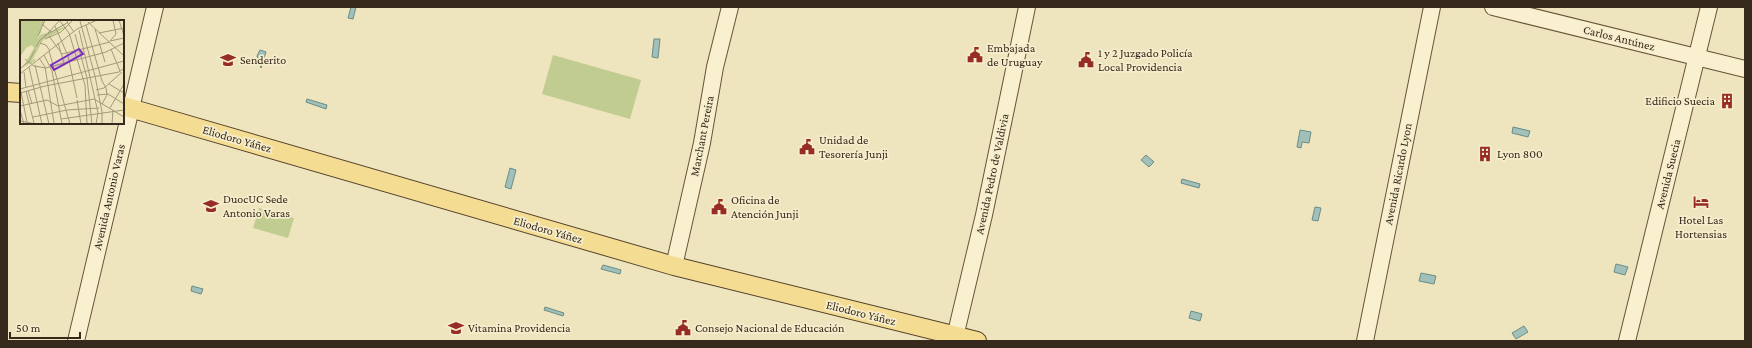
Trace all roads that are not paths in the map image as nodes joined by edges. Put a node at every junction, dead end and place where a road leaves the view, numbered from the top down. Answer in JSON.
{"nodes":[{"id":1,"x":155,"y":7,"type":"edge"},
{"id":2,"x":730,"y":7,"type":"edge"},
{"id":3,"x":1028,"y":7,"type":"edge"},
{"id":4,"x":1432,"y":7,"type":"edge"},
{"id":5,"x":1493,"y":7,"type":"edge"},
{"id":6,"x":1709,"y":7,"type":"edge"},
{"id":7,"x":1696,"y":57,"type":"junction"},
{"id":8,"x":1745,"y":69,"type":"edge"},
{"id":9,"x":7,"y":92,"type":"edge"},
{"id":10,"x":20,"y":93,"type":"edge"},
{"id":11,"x":127,"y":107,"type":"edge"},
{"id":12,"x":124,"y":121,"type":"edge"},
{"id":13,"x":123,"y":124,"type":"edge"},
{"id":14,"x":674,"y":266,"type":"junction"},
{"id":15,"x":955,"y":338,"type":"edge"},
{"id":16,"x":76,"y":341,"type":"edge"},
{"id":17,"x":977,"y":341,"type":"edge"},
{"id":18,"x":1365,"y":341,"type":"edge"},
{"id":19,"x":1627,"y":341,"type":"edge"}],
"edges":[{"from":1,"to":11,"type":"street","name":"Avenida Antonio Varas"},
{"from":2,"to":14,"type":"street","name":"Marchant Pereira"},
{"from":3,"to":15,"type":"street","name":"Avenida Pedro de Valdivia"},
{"from":4,"to":18,"type":"street","name":"Avenida Ricardo Lyon"},
{"from":5,"to":7,"type":"street","name":"Carlos Antúnez"},
{"from":6,"to":7,"type":"street","name":"Avenida Suecia"},
{"from":7,"to":8,"type":"street","name":"Carlos Antúnez"},
{"from":7,"to":19,"type":"street","name":"Avenida Suecia"},
{"from":9,"to":10,"type":"main road"},
{"from":11,"to":12,"type":"street","name":"Avenida Antonio Varas"},
{"from":11,"to":14,"type":"main road","name":"Eliodoro Yáñez"},
{"from":13,"to":16,"type":"street","name":"Avenida Antonio Varas"},
{"from":14,"to":15,"type":"main road","name":"Eliodoro Yáñez"},
{"from":15,"to":17,"type":"main road","name":"Eliodoro Yáñez"}]}
